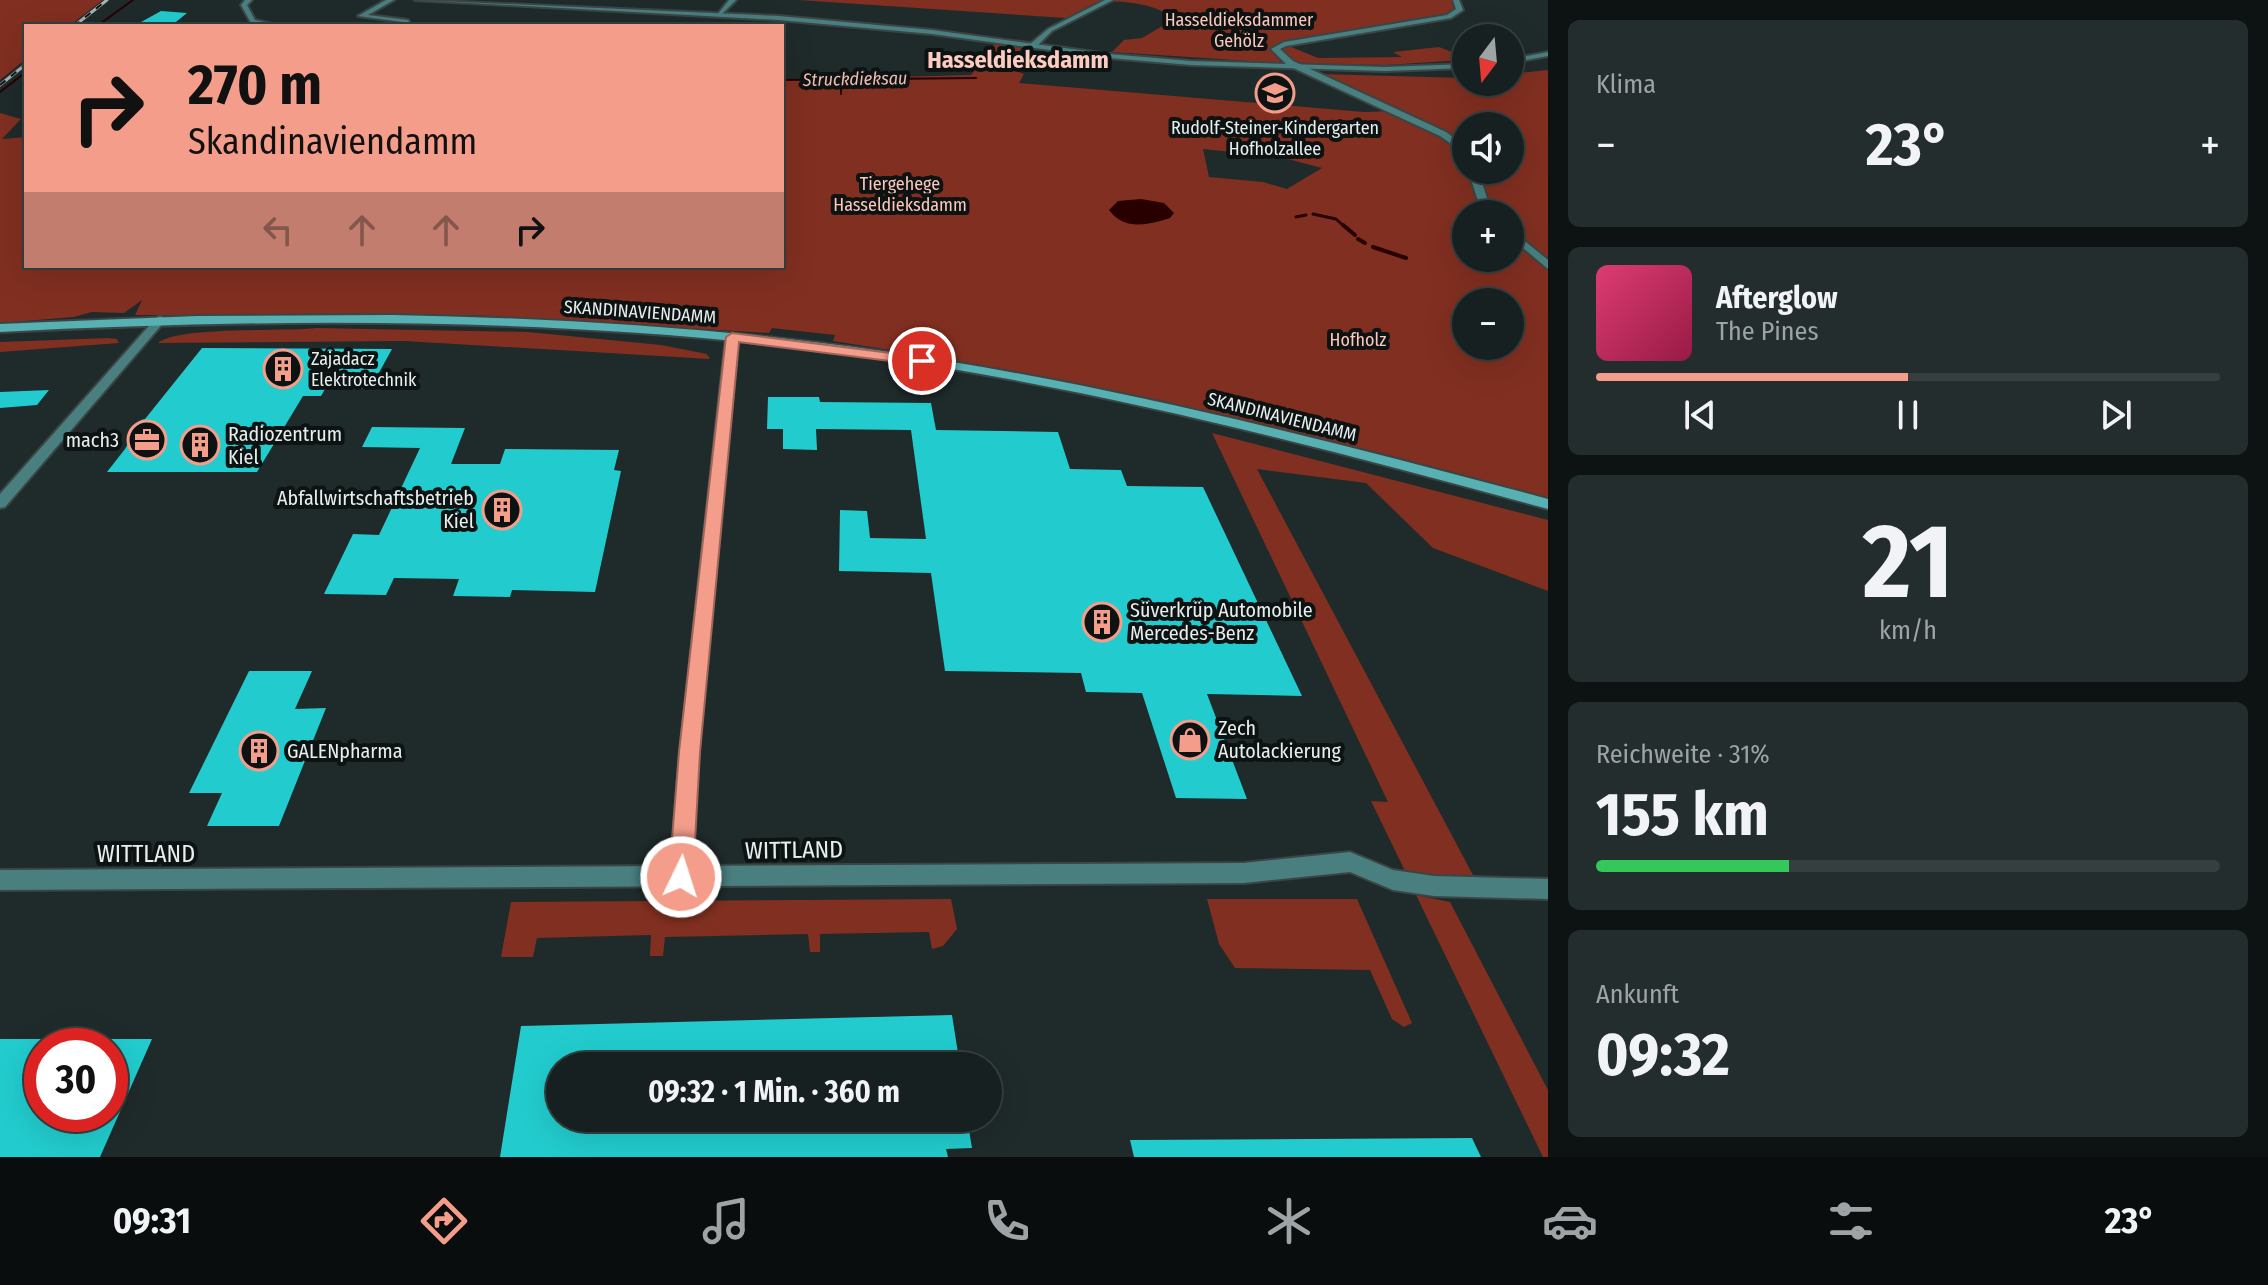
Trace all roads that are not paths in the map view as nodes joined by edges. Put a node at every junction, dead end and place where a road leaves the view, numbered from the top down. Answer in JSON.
{"nodes":[{"id":1,"x":249,"y":0,"type":"edge"},
{"id":2,"x":391,"y":0,"type":"edge"},
{"id":3,"x":418,"y":0,"type":"edge"},
{"id":4,"x":733,"y":0,"type":"edge"},
{"id":5,"x":1095,"y":0,"type":"edge"},
{"id":6,"x":1109,"y":0,"type":"edge"},
{"id":7,"x":1456,"y":0,"type":"edge"},
{"id":8,"x":719,"y":14,"type":"junction"},
{"id":9,"x":408,"y":22,"type":"dead end"},
{"id":10,"x":266,"y":24,"type":"edge"},
{"id":11,"x":1033,"y":45,"type":"junction"},
{"id":12,"x":1548,"y":54,"type":"edge"},
{"id":13,"x":1524,"y":58,"type":"edge"},
{"id":14,"x":1297,"y":67,"type":"junction"},
{"id":15,"x":1452,"y":67,"type":"edge"},
{"id":16,"x":1452,"y":141,"type":"edge"},
{"id":17,"x":1524,"y":245,"type":"edge"},
{"id":18,"x":1548,"y":266,"type":"edge"},
{"id":19,"x":160,"y":320,"type":"junction"},
{"id":20,"x":0,"y":328,"type":"edge"},
{"id":21,"x":732,"y":337,"type":"junction"},
{"id":22,"x":0,"y":503,"type":"edge"},
{"id":23,"x":1548,"y":504,"type":"edge"},
{"id":24,"x":681,"y":877,"type":"junction"},
{"id":25,"x":0,"y":880,"type":"edge"},
{"id":26,"x":1548,"y":889,"type":"edge"}],
"edges":[{"from":1,"to":10,"type":"street"},
{"from":2,"to":9,"type":"street"},
{"from":3,"to":8,"type":"street"},
{"from":4,"to":8,"type":"street"},
{"from":5,"to":6,"type":"street"},
{"from":6,"to":11,"type":"street"},
{"from":7,"to":14,"type":"street"},
{"from":8,"to":11,"type":"street"},
{"from":11,"to":14,"type":"street"},
{"from":12,"to":13,"type":"street"},
{"from":14,"to":15,"type":"street"},
{"from":14,"to":16,"type":"street"},
{"from":17,"to":18,"type":"street"},
{"from":19,"to":20,"type":"main road","name":"SKANDINAVIENDAMM"},
{"from":19,"to":21,"type":"main road","name":"SKANDINAVIENDAMM"},
{"from":19,"to":22,"type":"street"},
{"from":21,"to":23,"type":"main road","name":"SKANDINAVIENDAMM"},
{"from":21,"to":24,"type":"street"},
{"from":24,"to":25,"type":"street","name":"WITTLAND"},
{"from":24,"to":26,"type":"street","name":"WITTLAND"}]}
